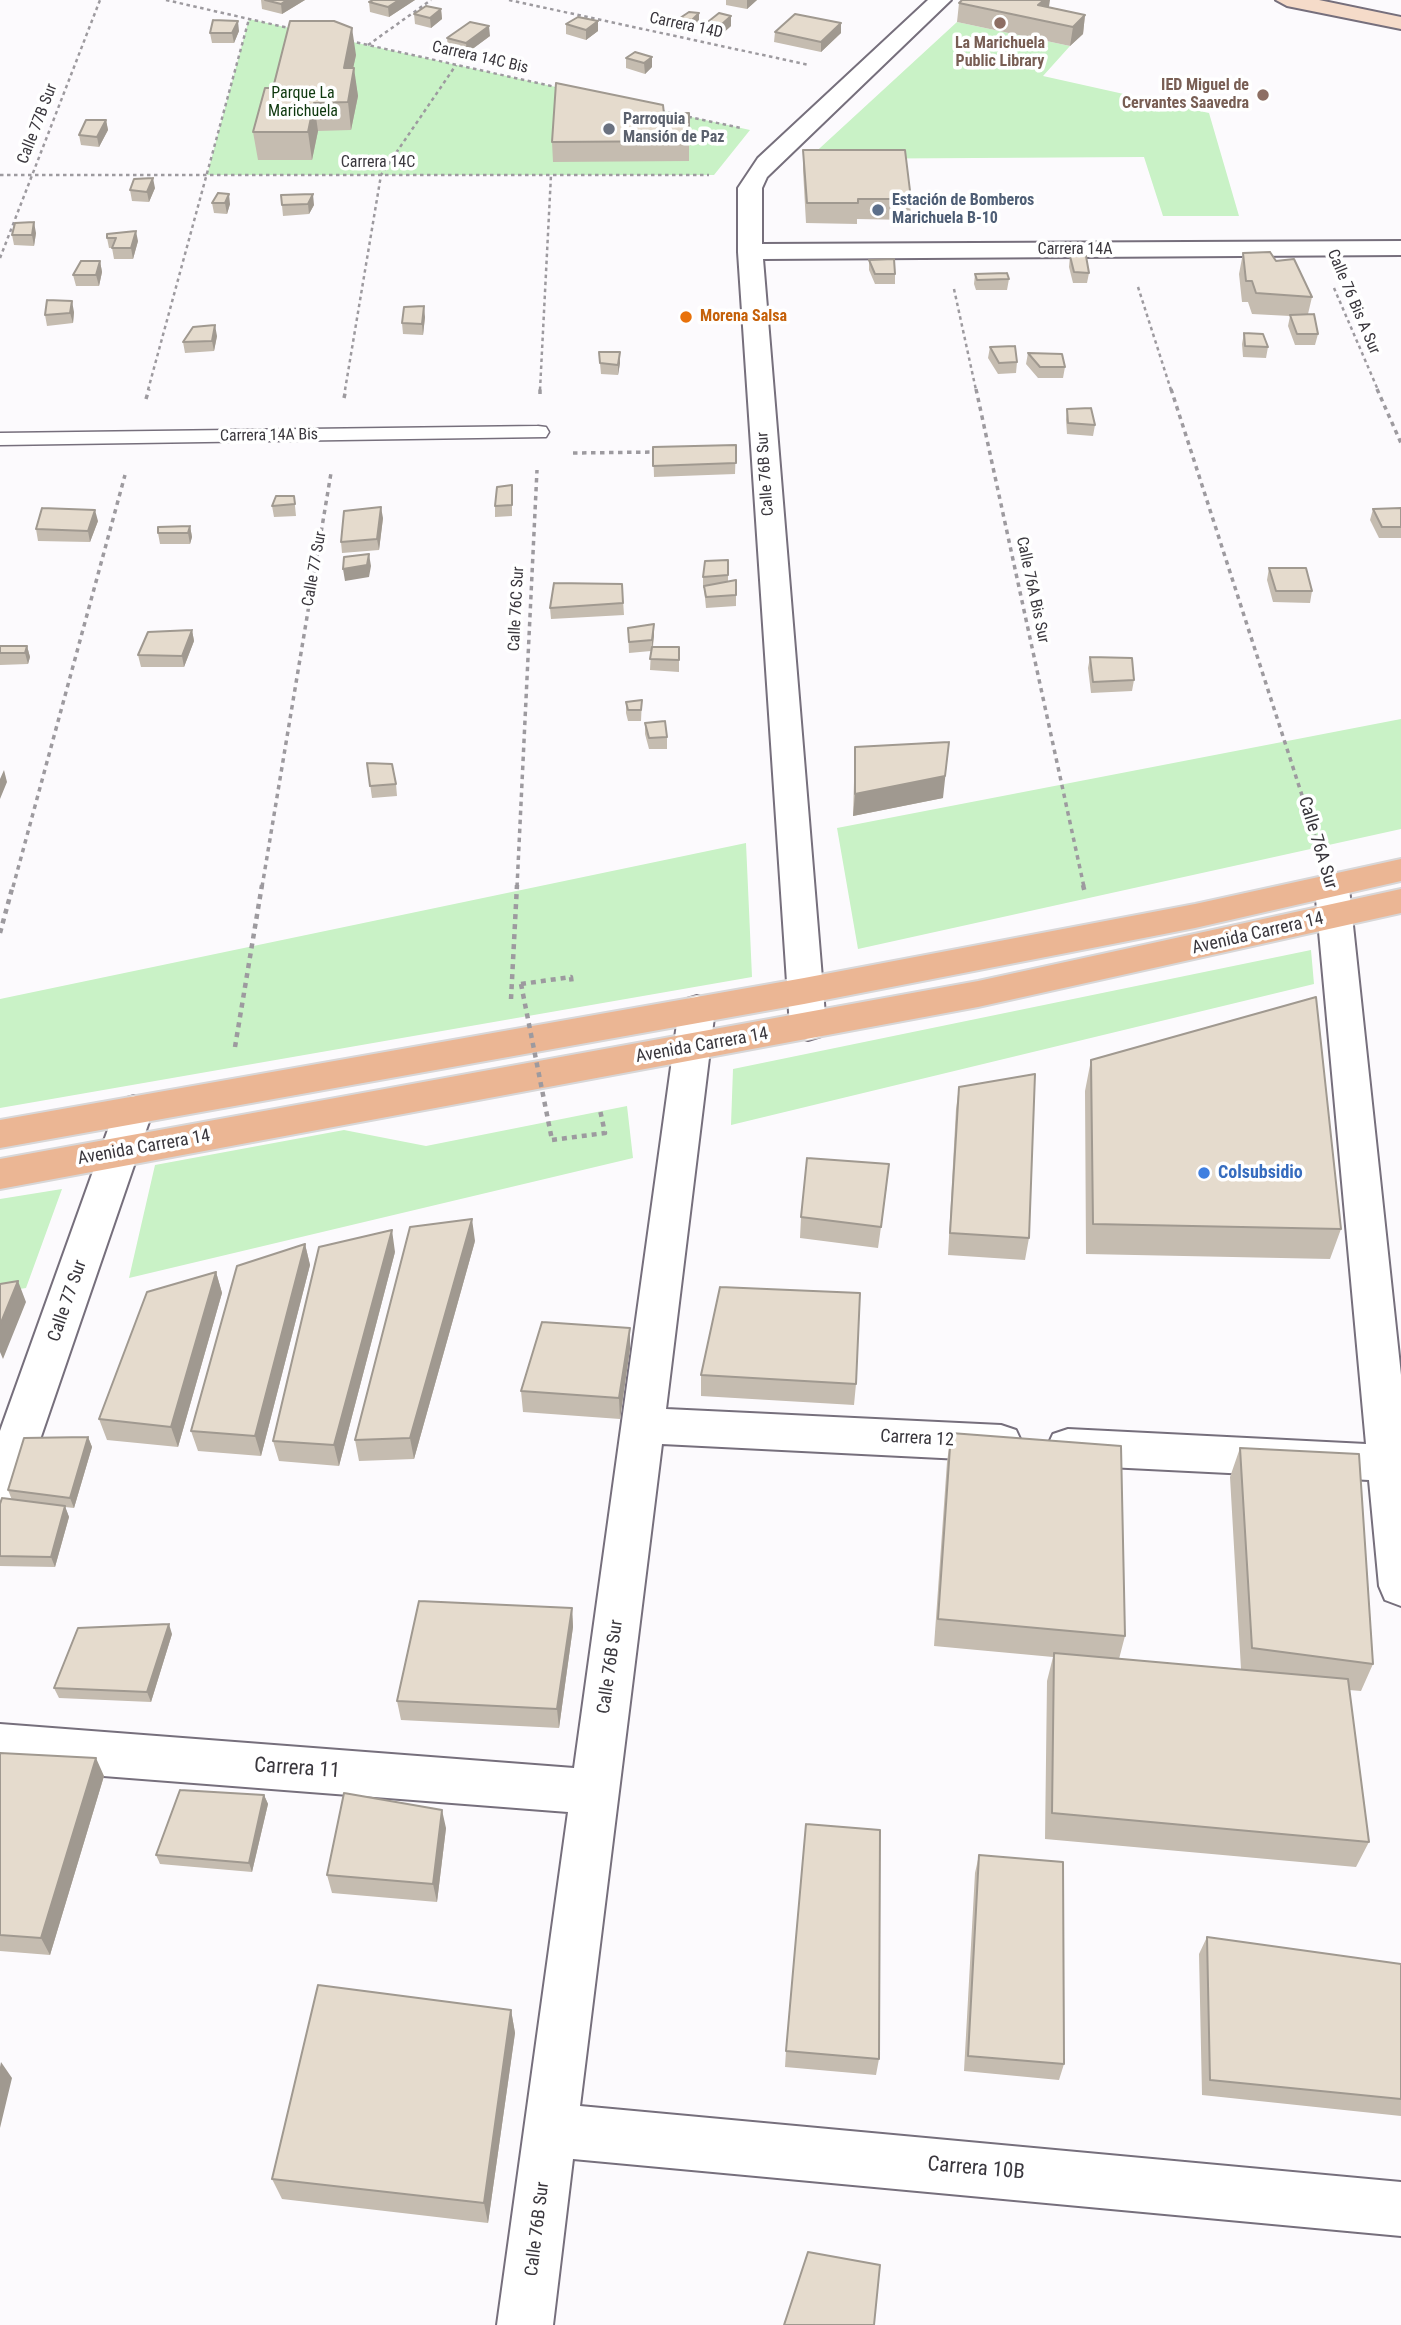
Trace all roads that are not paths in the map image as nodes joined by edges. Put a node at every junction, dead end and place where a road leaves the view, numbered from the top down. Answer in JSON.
{"nodes":[{"id":1,"x":940,"y":0,"type":"edge"},
{"id":2,"x":1287,"y":0,"type":"edge"},
{"id":3,"x":1401,"y":23,"type":"edge"},
{"id":4,"x":1401,"y":248,"type":"edge"},
{"id":5,"x":750,"y":252,"type":"junction"},
{"id":6,"x":0,"y":439,"type":"edge"},
{"id":7,"x":538,"y":442,"type":"road end"},
{"id":8,"x":1401,"y":870,"type":"edge"},
{"id":9,"x":1401,"y":901,"type":"edge"},
{"id":10,"x":1333,"y":902,"type":"junction"},
{"id":11,"x":804,"y":991,"type":"junction"},
{"id":12,"x":808,"y":1027,"type":"junction"},
{"id":13,"x":695,"y":1029,"type":"junction"},
{"id":14,"x":134,"y":1110,"type":"junction"},
{"id":15,"x":0,"y":1134,"type":"edge"},
{"id":16,"x":120,"y":1152,"type":"junction"},
{"id":17,"x":0,"y":1174,"type":"edge"},
{"id":18,"x":643,"y":1425,"type":"junction"},
{"id":19,"x":1395,"y":1463,"type":"edge"},
{"id":20,"x":0,"y":1492,"type":"edge"},
{"id":21,"x":1401,"y":1586,"type":"edge"},
{"id":22,"x":0,"y":1746,"type":"edge"},
{"id":23,"x":595,"y":1792,"type":"junction"},
{"id":24,"x":551,"y":2130,"type":"junction"},
{"id":25,"x":1401,"y":2209,"type":"edge"},
{"id":26,"x":526,"y":2325,"type":"edge"}],
"edges":[{"from":1,"to":5,"type":"street","name":"Calle 76B Sur"},
{"from":2,"to":3,"type":"street"},
{"from":4,"to":5,"type":"street","name":"Carrera 14A"},
{"from":5,"to":11,"type":"street","name":"Calle 76B Sur"},
{"from":6,"to":7,"type":"lane","name":"Carrera 14A Bis"},
{"from":8,"to":10,"type":"main road","name":"Avenida Carrera 14"},
{"from":9,"to":10,"type":"main road","name":"Avenida Carrera 14"},
{"from":10,"to":11,"type":"main road","name":"Avenida Carrera 14"},
{"from":10,"to":12,"type":"main road","name":"Avenida Carrera 14"},
{"from":10,"to":19,"type":"street"},
{"from":11,"to":12,"type":"street","name":"Calle 76B Sur"},
{"from":11,"to":13,"type":"main road","name":"Avenida Carrera 14"},
{"from":12,"to":13,"type":"main road","name":"Avenida Carrera 14"},
{"from":13,"to":14,"type":"main road","name":"Avenida Carrera 14"},
{"from":13,"to":16,"type":"main road","name":"Avenida Carrera 14"},
{"from":13,"to":18,"type":"street","name":"Calle 76B Sur"},
{"from":14,"to":15,"type":"main road","name":"Avenida Carrera 14"},
{"from":14,"to":16,"type":"street","name":"Calle 77 Sur"},
{"from":16,"to":17,"type":"main road","name":"Avenida Carrera 14"},
{"from":16,"to":20,"type":"street","name":"Calle 77 Sur"},
{"from":18,"to":19,"type":"street","name":"Carrera 12"},
{"from":18,"to":23,"type":"street","name":"Calle 76B Sur"},
{"from":19,"to":21,"type":"street"},
{"from":22,"to":23,"type":"street","name":"Carrera 11"},
{"from":23,"to":24,"type":"street","name":"Calle 76B Sur"},
{"from":24,"to":25,"type":"street","name":"Carrera 10B"},
{"from":24,"to":26,"type":"street","name":"Calle 76B Sur"}]}
